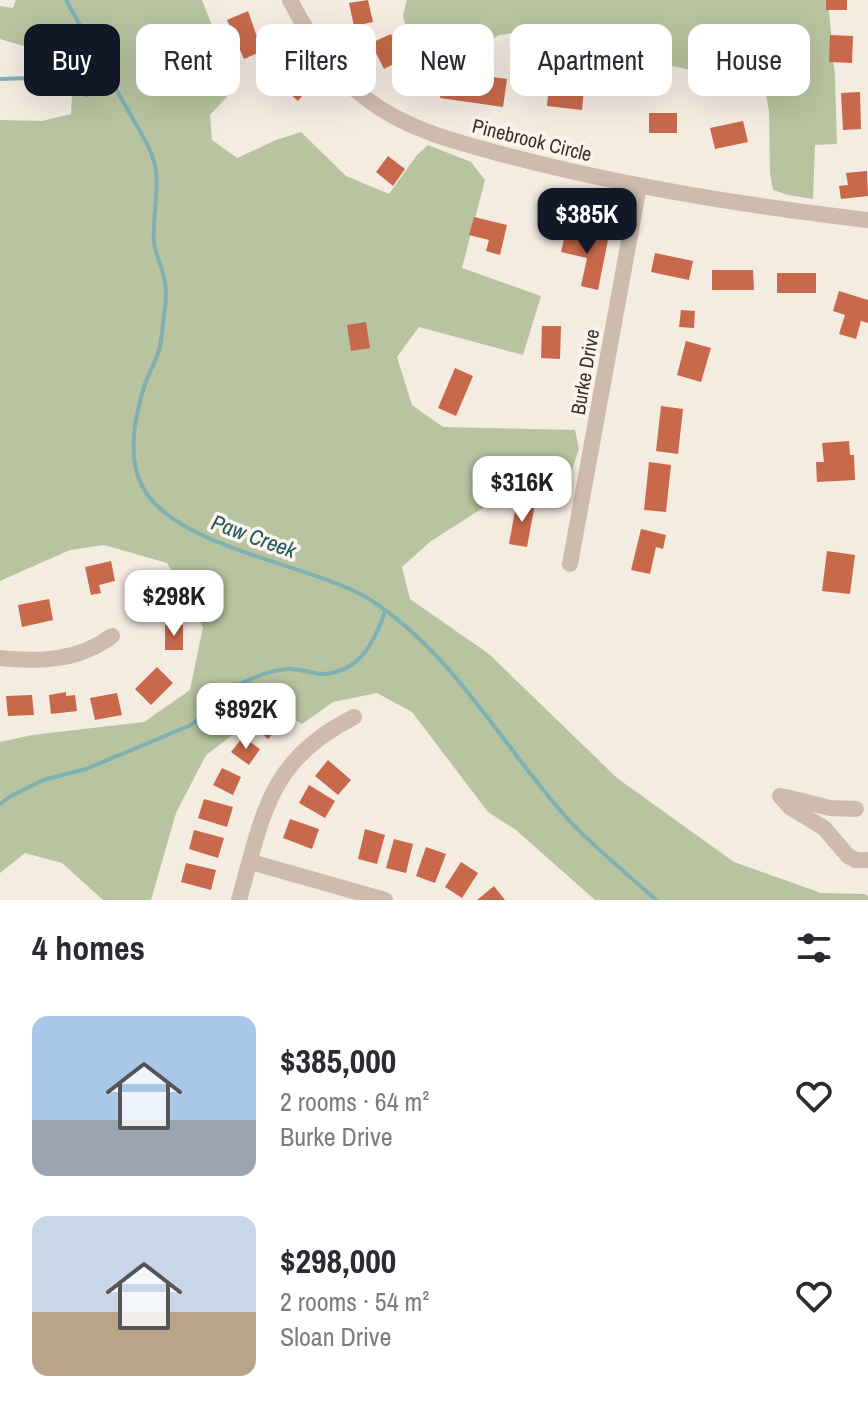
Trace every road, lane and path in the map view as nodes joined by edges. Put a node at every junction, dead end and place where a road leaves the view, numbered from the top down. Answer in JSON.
{"nodes":[{"id":1,"x":290,"y":0,"type":"edge"},
{"id":2,"x":639,"y":186,"type":"junction"},
{"id":3,"x":868,"y":220,"type":"edge"},
{"id":4,"x":570,"y":564,"type":"dead end"},
{"id":5,"x":112,"y":636,"type":"dead end"},
{"id":6,"x":0,"y":658,"type":"edge"},
{"id":7,"x":354,"y":717,"type":"dead end"},
{"id":8,"x":864,"y":807,"type":"edge"},
{"id":9,"x":838,"y":842,"type":"junction"},
{"id":10,"x":868,"y":860,"type":"edge"},
{"id":11,"x":251,"y":862,"type":"junction"},
{"id":12,"x":239,"y":900,"type":"edge"},
{"id":13,"x":385,"y":900,"type":"edge"}],
"edges":[{"from":1,"to":2,"type":"street","name":"Pinebrook Circle"},
{"from":2,"to":3,"type":"street","name":"Pinebrook Circle"},
{"from":2,"to":4,"type":"street","name":"Burke Drive"},
{"from":5,"to":6,"type":"street"},
{"from":7,"to":11,"type":"street"},
{"from":8,"to":9,"type":"street"},
{"from":8,"to":9,"type":"street"},
{"from":9,"to":10,"type":"street"},
{"from":11,"to":12,"type":"street"},
{"from":11,"to":13,"type":"street"}]}
